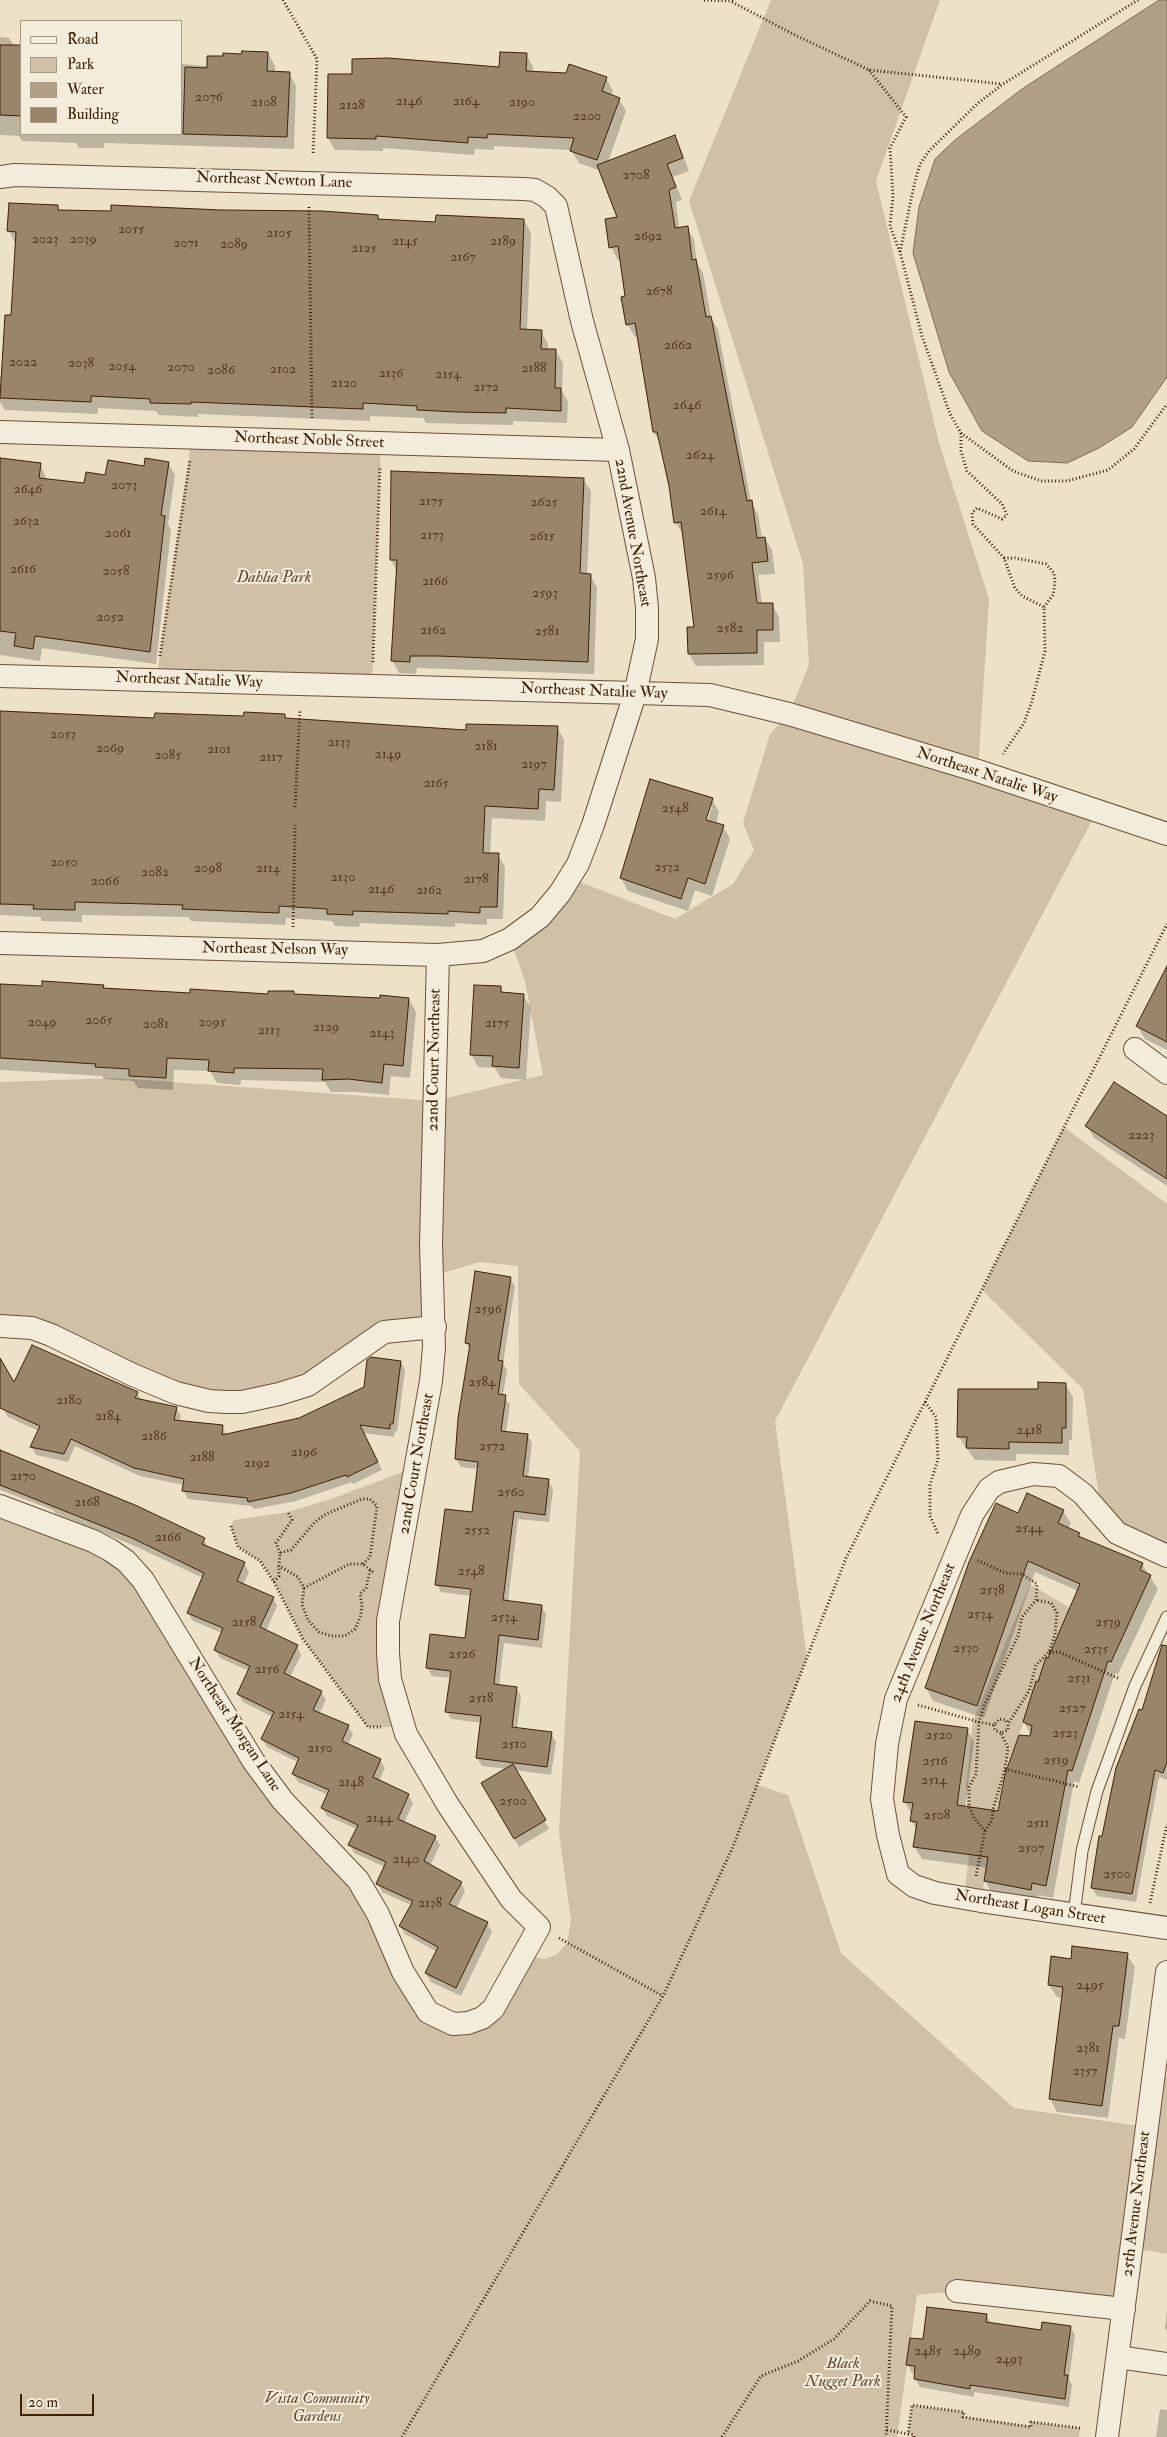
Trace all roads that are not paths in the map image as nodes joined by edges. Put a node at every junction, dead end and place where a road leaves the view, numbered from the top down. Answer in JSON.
{"nodes":[{"id":1,"x":0,"y":177,"type":"edge"},
{"id":2,"x":547,"y":197,"type":"joint"},
{"id":3,"x":0,"y":432,"type":"edge"},
{"id":4,"x":618,"y":450,"type":"junction"},
{"id":5,"x":0,"y":676,"type":"edge"},
{"id":6,"x":635,"y":694,"type":"junction"},
{"id":7,"x":1167,"y":834,"type":"edge"},
{"id":8,"x":540,"y":917,"type":"joint"},
{"id":9,"x":0,"y":943,"type":"edge"},
{"id":10,"x":438,"y":955,"type":"junction"},
{"id":11,"x":1134,"y":1049,"type":"dead end"},
{"id":12,"x":1167,"y":1073,"type":"edge"},
{"id":13,"x":0,"y":1326,"type":"edge"},
{"id":14,"x":435,"y":1327,"type":"junction"},
{"id":15,"x":0,"y":1506,"type":"edge"},
{"id":16,"x":1167,"y":1556,"type":"edge"},
{"id":17,"x":1167,"y":1617,"type":"edge"},
{"id":18,"x":898,"y":1874,"type":"joint"},
{"id":19,"x":1074,"y":1914,"type":"junction"},
{"id":20,"x":539,"y":1927,"type":"joint"},
{"id":21,"x":1167,"y":1928,"type":"edge"},
{"id":22,"x":1167,"y":1972,"type":"edge"},
{"id":23,"x":957,"y":2291,"type":"dead end"},
{"id":24,"x":1124,"y":2309,"type":"junction"},
{"id":25,"x":1118,"y":2357,"type":"junction"},
{"id":26,"x":1167,"y":2364,"type":"edge"},
{"id":27,"x":1107,"y":2437,"type":"edge"}],
"edges":[{"from":1,"to":2,"type":"street","name":"Northeast Newton Lane"},
{"from":2,"to":4,"type":"street","name":"22nd Avenue Northeast"},
{"from":3,"to":4,"type":"street","name":"Northeast Noble Street"},
{"from":4,"to":6,"type":"street","name":"22nd Avenue Northeast"},
{"from":5,"to":6,"type":"street","name":"Northeast Natalie Way"},
{"from":6,"to":7,"type":"street","name":"Northeast Natalie Way"},
{"from":6,"to":8,"type":"street","name":"22nd Avenue Northeast"},
{"from":8,"to":10,"type":"street","name":"Northeast Nelson Way"},
{"from":9,"to":10,"type":"street","name":"Northeast Nelson Way"},
{"from":10,"to":14,"type":"street","name":"22nd Court Northeast"},
{"from":11,"to":12,"type":"street"},
{"from":13,"to":14,"type":"street"},
{"from":14,"to":20,"type":"street","name":"22nd Court Northeast"},
{"from":15,"to":20,"type":"street","name":"Northeast Morgan Lane"},
{"from":16,"to":18,"type":"street","name":"24th Avenue Northeast"},
{"from":17,"to":19,"type":"lane"},
{"from":18,"to":19,"type":"street","name":"Northeast Logan Street"},
{"from":19,"to":21,"type":"street","name":"Northeast Logan Street"},
{"from":22,"to":24,"type":"street","name":"25th Avenue Northeast"},
{"from":23,"to":24,"type":"street"},
{"from":24,"to":25,"type":"street","name":"25th Avenue Northeast"},
{"from":25,"to":26,"type":"street"},
{"from":25,"to":27,"type":"street","name":"25th Avenue Northeast"}]}
